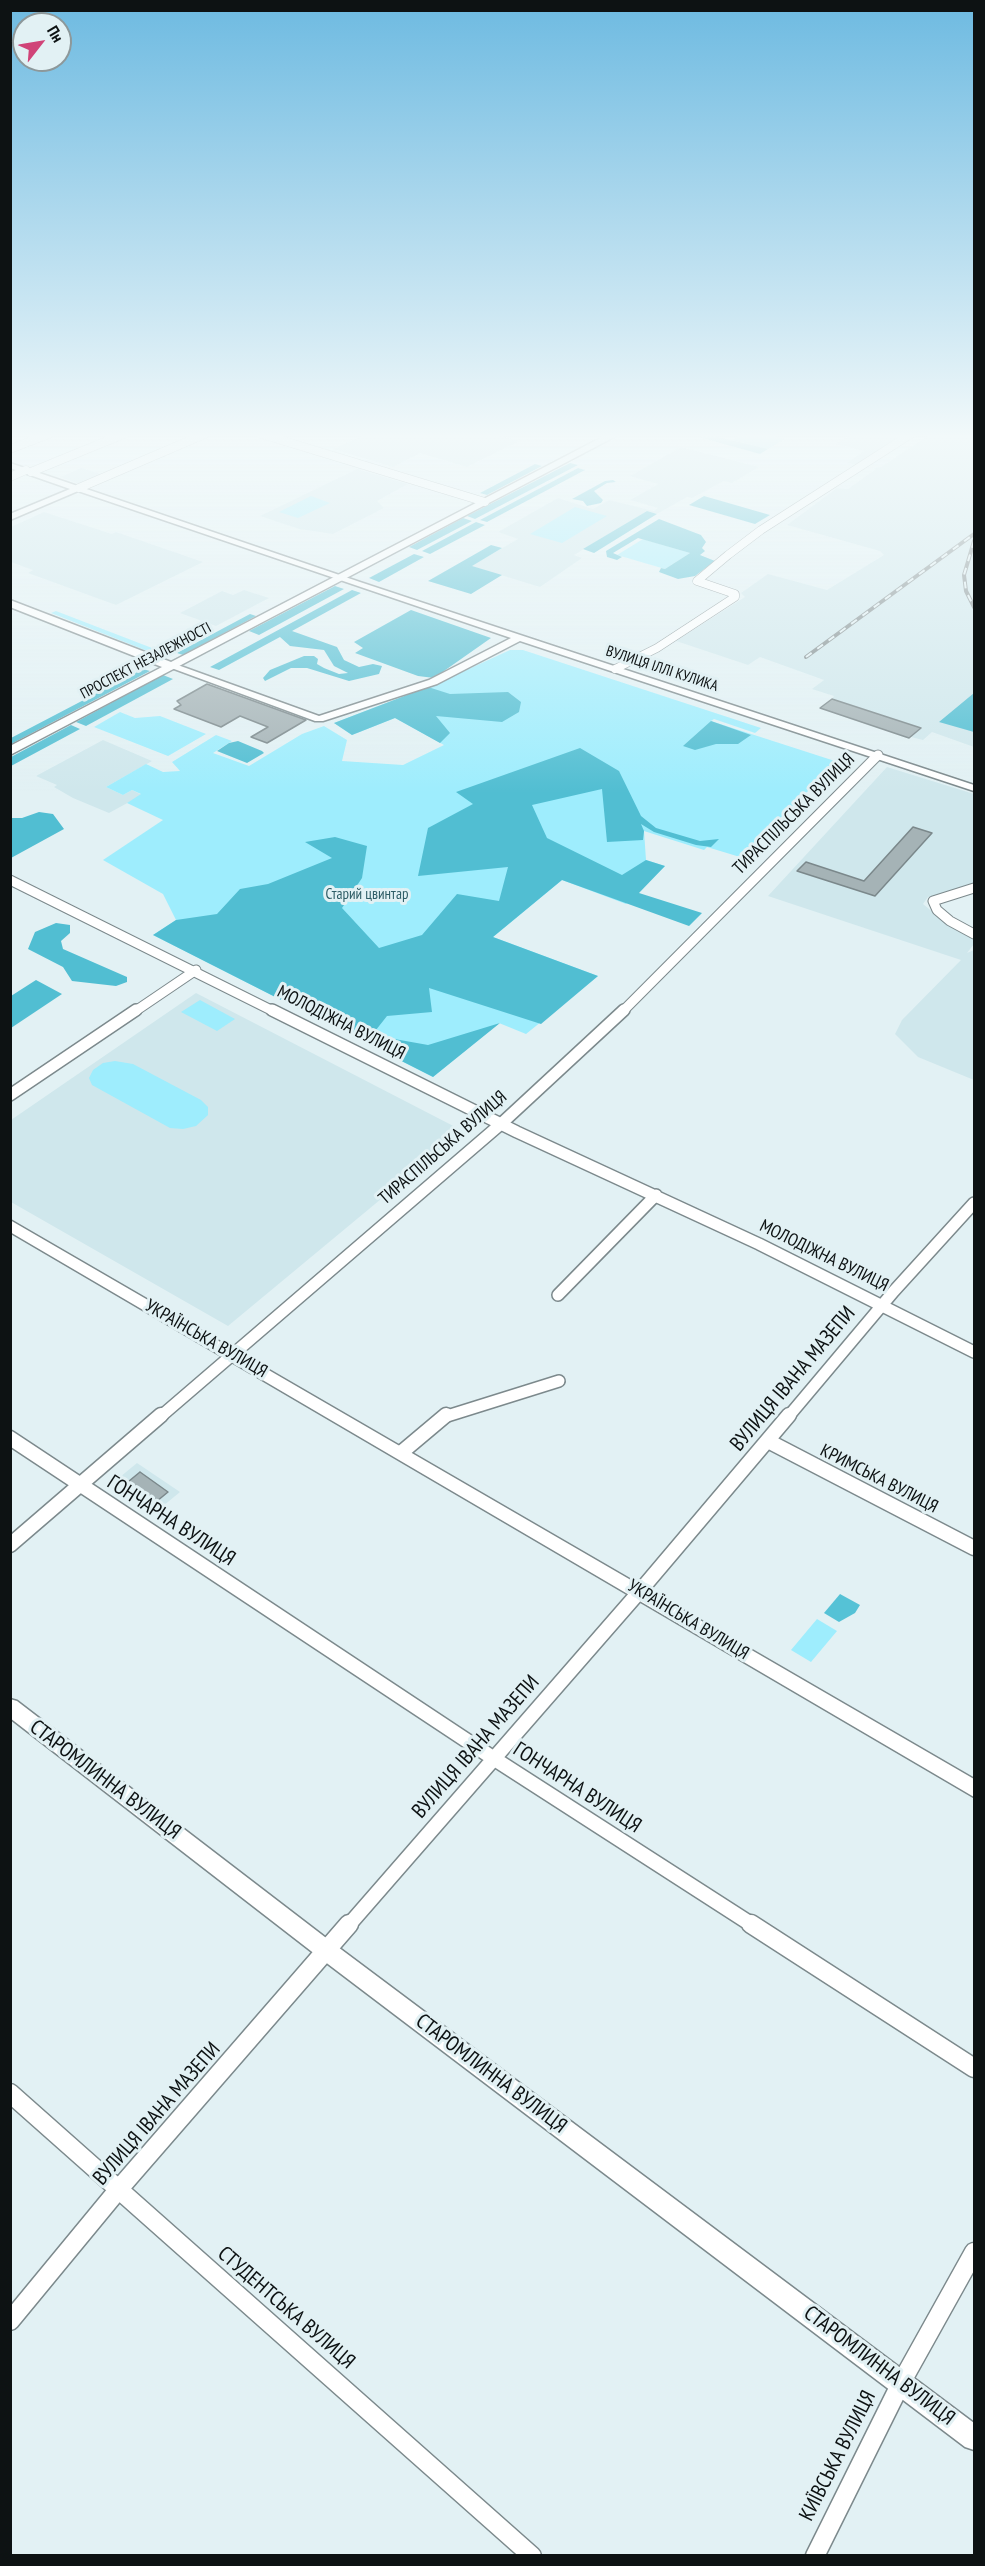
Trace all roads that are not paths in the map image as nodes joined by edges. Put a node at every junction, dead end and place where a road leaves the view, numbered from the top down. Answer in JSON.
{"nodes":[{"id":1,"x":269,"y":554,"type":"edge"},
{"id":2,"x":386,"y":554,"type":"edge"},
{"id":3,"x":730,"y":554,"type":"edge"},
{"id":4,"x":339,"y":578,"type":"junction"},
{"id":5,"x":10,"y":603,"type":"edge"},
{"id":6,"x":519,"y":638,"type":"junction"},
{"id":7,"x":171,"y":666,"type":"junction"},
{"id":8,"x":615,"y":669,"type":"junction"},
{"id":9,"x":10,"y":751,"type":"edge"},
{"id":10,"x":878,"y":755,"type":"junction"},
{"id":11,"x":975,"y":788,"type":"edge"},
{"id":12,"x":10,"y":880,"type":"edge"},
{"id":13,"x":975,"y":888,"type":"edge"},
{"id":14,"x":975,"y":934,"type":"edge"},
{"id":15,"x":196,"y":970,"type":"junction"},
{"id":16,"x":10,"y":1095,"type":"edge"},
{"id":17,"x":502,"y":1123,"type":"junction"},
{"id":18,"x":656,"y":1196,"type":"junction"},
{"id":19,"x":975,"y":1203,"type":"edge"},
{"id":20,"x":10,"y":1225,"type":"edge"},
{"id":21,"x":558,"y":1295,"type":"dead end"},
{"id":22,"x":882,"y":1305,"type":"junction"},
{"id":23,"x":975,"y":1352,"type":"edge"},
{"id":24,"x":232,"y":1354,"type":"junction"},
{"id":25,"x":559,"y":1381,"type":"dead end"},
{"id":26,"x":10,"y":1438,"type":"edge"},
{"id":27,"x":768,"y":1441,"type":"junction"},
{"id":28,"x":402,"y":1452,"type":"junction"},
{"id":29,"x":79,"y":1485,"type":"junction"},
{"id":30,"x":10,"y":1545,"type":"edge"},
{"id":31,"x":975,"y":1548,"type":"edge"},
{"id":32,"x":640,"y":1591,"type":"junction"},
{"id":33,"x":10,"y":1707,"type":"edge"},
{"id":34,"x":493,"y":1758,"type":"junction"},
{"id":35,"x":975,"y":1789,"type":"edge"},
{"id":36,"x":327,"y":1951,"type":"junction"},
{"id":37,"x":975,"y":2068,"type":"edge"},
{"id":38,"x":10,"y":2093,"type":"edge"},
{"id":39,"x":118,"y":2190,"type":"junction"},
{"id":40,"x":975,"y":2252,"type":"edge"},
{"id":41,"x":10,"y":2320,"type":"edge"},
{"id":42,"x":902,"y":2384,"type":"junction"},
{"id":43,"x":975,"y":2438,"type":"edge"},
{"id":44,"x":532,"y":2556,"type":"edge"},
{"id":45,"x":815,"y":2556,"type":"edge"}],
"edges":[{"from":1,"to":4,"type":"street","name":"ВУЛИЦЯ ІЛЛІ КУЛИКА"},
{"from":2,"to":4,"type":"main road","name":"ПРОСПЕКТ НЕЗАЛЕЖНОСТІ"},
{"from":3,"to":8,"type":"street"},
{"from":4,"to":6,"type":"street","name":"ВУЛИЦЯ ІЛЛІ КУЛИКА"},
{"from":4,"to":7,"type":"main road","name":"ПРОСПЕКТ НЕЗАЛЕЖНОСТІ"},
{"from":5,"to":7,"type":"main road"},
{"from":6,"to":7,"type":"street"},
{"from":6,"to":8,"type":"street","name":"ВУЛИЦЯ ІЛЛІ КУЛИКА"},
{"from":7,"to":9,"type":"main road","name":"ПРОСПЕКТ НЕЗАЛЕЖНОСТІ"},
{"from":8,"to":10,"type":"street","name":"ВУЛИЦЯ ІЛЛІ КУЛИКА"},
{"from":10,"to":11,"type":"street","name":"ВУЛИЦЯ ІЛЛІ КУЛИКА"},
{"from":10,"to":17,"type":"street","name":"ТИРАСПІЛЬСЬКА ВУЛИЦЯ"},
{"from":12,"to":15,"type":"street","name":"МОЛОДІЖНА ВУЛИЦЯ"},
{"from":13,"to":14,"type":"street"},
{"from":15,"to":16,"type":"street"},
{"from":15,"to":17,"type":"street","name":"МОЛОДІЖНА ВУЛИЦЯ"},
{"from":17,"to":18,"type":"street","name":"МОЛОДІЖНА ВУЛИЦЯ"},
{"from":17,"to":24,"type":"street","name":"ТИРАСПІЛЬСЬКА ВУЛИЦЯ"},
{"from":18,"to":21,"type":"street"},
{"from":18,"to":22,"type":"street","name":"МОЛОДІЖНА ВУЛИЦЯ"},
{"from":19,"to":22,"type":"street","name":"ВУЛИЦЯ ІВАНА МАЗЕПИ"},
{"from":20,"to":24,"type":"street","name":"УКРАЇНСЬКА ВУЛИЦЯ"},
{"from":22,"to":23,"type":"street","name":"МОЛОДІЖНА ВУЛИЦЯ"},
{"from":22,"to":27,"type":"street","name":"ВУЛИЦЯ ІВАНА МАЗЕПИ"},
{"from":24,"to":28,"type":"street","name":"УКРАЇНСЬКА ВУЛИЦЯ"},
{"from":24,"to":29,"type":"street","name":"ТИРАСПІЛЬСЬКА ВУЛИЦЯ"},
{"from":25,"to":28,"type":"street"},
{"from":26,"to":29,"type":"street","name":"ГОНЧАРНА ВУЛИЦЯ"},
{"from":27,"to":31,"type":"street","name":"КРИМСЬКА ВУЛИЦЯ"},
{"from":27,"to":32,"type":"street","name":"ВУЛИЦЯ ІВАНА МАЗЕПИ"},
{"from":28,"to":32,"type":"street","name":"УКРАЇНСЬКА ВУЛИЦЯ"},
{"from":29,"to":30,"type":"street","name":"ТИРАСПІЛЬСЬКА ВУЛИЦЯ"},
{"from":29,"to":34,"type":"street","name":"ГОНЧАРНА ВУЛИЦЯ"},
{"from":32,"to":34,"type":"street","name":"ВУЛИЦЯ ІВАНА МАЗЕПИ"},
{"from":32,"to":35,"type":"street","name":"УКРАЇНСЬКА ВУЛИЦЯ"},
{"from":33,"to":36,"type":"street","name":"СТАРОМЛИННА ВУЛИЦЯ"},
{"from":34,"to":36,"type":"street","name":"ВУЛИЦЯ ІВАНА МАЗЕПИ"},
{"from":34,"to":37,"type":"street","name":"ГОНЧАРНА ВУЛИЦЯ"},
{"from":36,"to":39,"type":"street","name":"ВУЛИЦЯ ІВАНА МАЗЕПИ"},
{"from":36,"to":42,"type":"street","name":"СТАРОМЛИННА ВУЛИЦЯ"},
{"from":38,"to":39,"type":"street","name":"СТУДЕНТСЬКА ВУЛИЦЯ"},
{"from":39,"to":41,"type":"street","name":"ВУЛИЦЯ ІВАНА МАЗЕПИ"},
{"from":39,"to":44,"type":"street","name":"СТУДЕНТСЬКА ВУЛИЦЯ"},
{"from":40,"to":42,"type":"street","name":"КИЇВСЬКА ВУЛИЦЯ"},
{"from":42,"to":43,"type":"street","name":"СТАРОМЛИННА ВУЛИЦЯ"},
{"from":42,"to":45,"type":"street","name":"КИЇВСЬКА ВУЛИЦЯ"}]}
